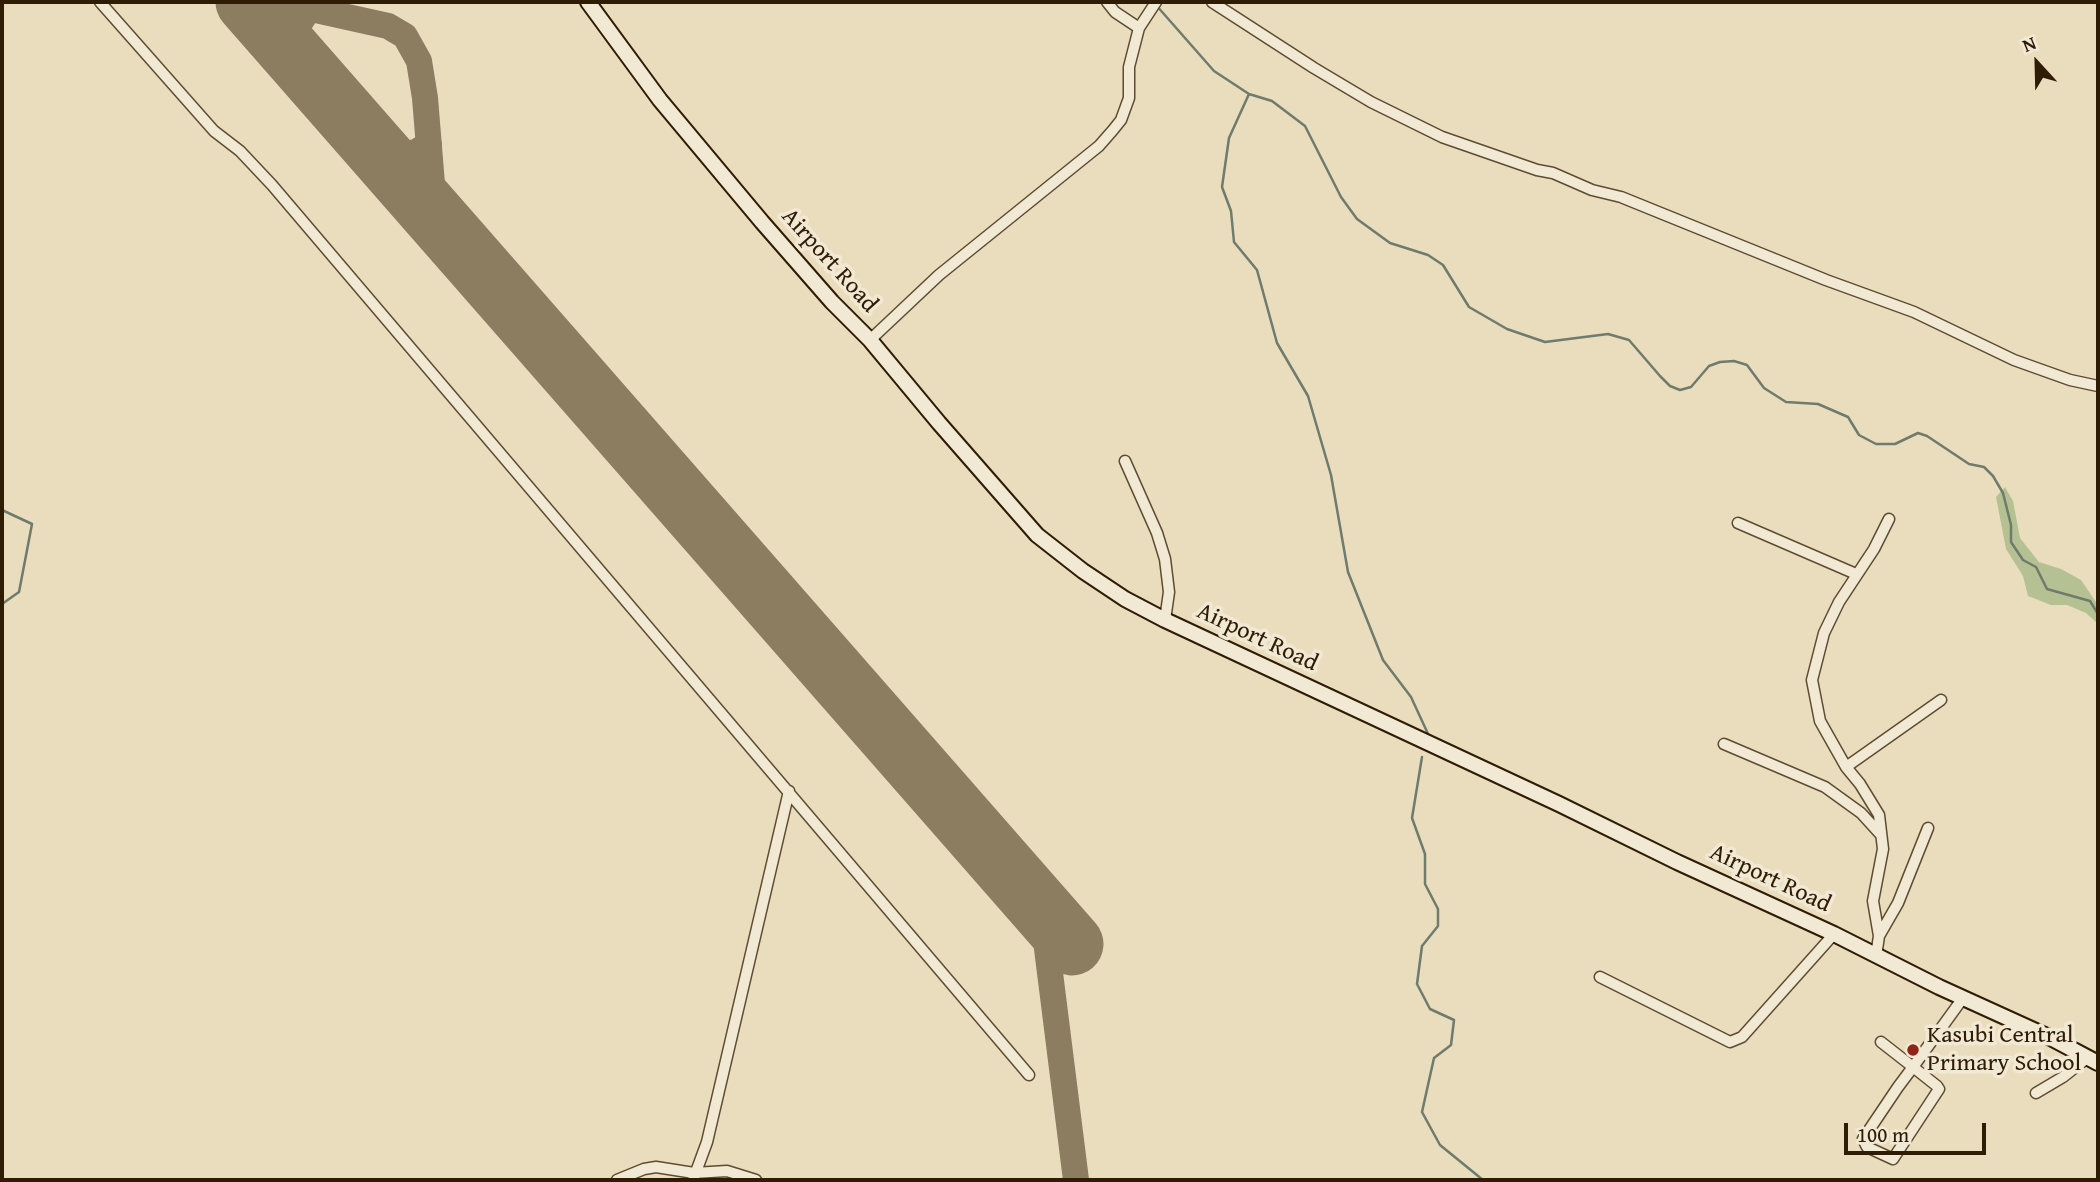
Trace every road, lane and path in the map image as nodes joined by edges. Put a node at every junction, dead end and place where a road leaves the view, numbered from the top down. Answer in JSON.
{"nodes":[{"id":1,"x":100,"y":2,"type":"edge"},
{"id":2,"x":588,"y":2,"type":"edge"},
{"id":3,"x":1107,"y":2,"type":"edge"},
{"id":4,"x":1156,"y":2,"type":"edge"},
{"id":5,"x":1212,"y":2,"type":"edge"},
{"id":6,"x":1139,"y":28,"type":"junction"},
{"id":7,"x":870,"y":340,"type":"junction"},
{"id":8,"x":2098,"y":386,"type":"edge"},
{"id":9,"x":1125,"y":461,"type":"dead end"},
{"id":10,"x":1889,"y":519,"type":"dead end"},
{"id":11,"x":1738,"y":523,"type":"dead end"},
{"id":12,"x":1856,"y":574,"type":"junction"},
{"id":13,"x":1165,"y":620,"type":"junction"},
{"id":14,"x":1941,"y":700,"type":"dead end"},
{"id":15,"x":1724,"y":744,"type":"dead end"},
{"id":16,"x":1846,"y":767,"type":"junction"},
{"id":17,"x":789,"y":791,"type":"junction"},
{"id":18,"x":1928,"y":828,"type":"dead end"},
{"id":19,"x":1881,"y":835,"type":"junction"},
{"id":20,"x":1834,"y":934,"type":"junction"},
{"id":21,"x":1879,"y":936,"type":"junction"},
{"id":22,"x":1876,"y":956,"type":"junction"},
{"id":23,"x":1600,"y":976,"type":"dead end"},
{"id":24,"x":1963,"y":998,"type":"junction"},
{"id":25,"x":1881,"y":1042,"type":"dead end"},
{"id":26,"x":2093,"y":1061,"type":"edge"},
{"id":27,"x":1913,"y":1067,"type":"junction"},
{"id":28,"x":1030,"y":1075,"type":"dead end"},
{"id":29,"x":2036,"y":1093,"type":"dead end"},
{"id":30,"x":693,"y":1177,"type":"edge"},
{"id":31,"x":617,"y":1180,"type":"edge"},
{"id":32,"x":756,"y":1180,"type":"edge"}],
"edges":[{"from":1,"to":17,"type":"street"},
{"from":2,"to":7,"type":"street","name":"Airport Road"},
{"from":3,"to":6,"type":"street"},
{"from":4,"to":6,"type":"street"},
{"from":5,"to":8,"type":"street"},
{"from":6,"to":7,"type":"street"},
{"from":7,"to":13,"type":"street","name":"Airport Road"},
{"from":9,"to":13,"type":"street"},
{"from":10,"to":12,"type":"street"},
{"from":11,"to":12,"type":"street"},
{"from":12,"to":16,"type":"street"},
{"from":13,"to":20,"type":"street","name":"Airport Road"},
{"from":14,"to":16,"type":"street"},
{"from":15,"to":19,"type":"street"},
{"from":16,"to":19,"type":"street"},
{"from":17,"to":28,"type":"street"},
{"from":17,"to":30,"type":"street"},
{"from":18,"to":21,"type":"street"},
{"from":19,"to":21,"type":"street"},
{"from":20,"to":22,"type":"street","name":"Airport Road"},
{"from":20,"to":23,"type":"street"},
{"from":21,"to":22,"type":"street"},
{"from":22,"to":24,"type":"street","name":"Airport Road"},
{"from":24,"to":26,"type":"street","name":"Airport Road"},
{"from":24,"to":27,"type":"street"},
{"from":25,"to":27,"type":"street"},
{"from":26,"to":29,"type":"street"},
{"from":27,"to":27,"type":"street"},
{"from":30,"to":31,"type":"street"},
{"from":30,"to":32,"type":"street"}]}
